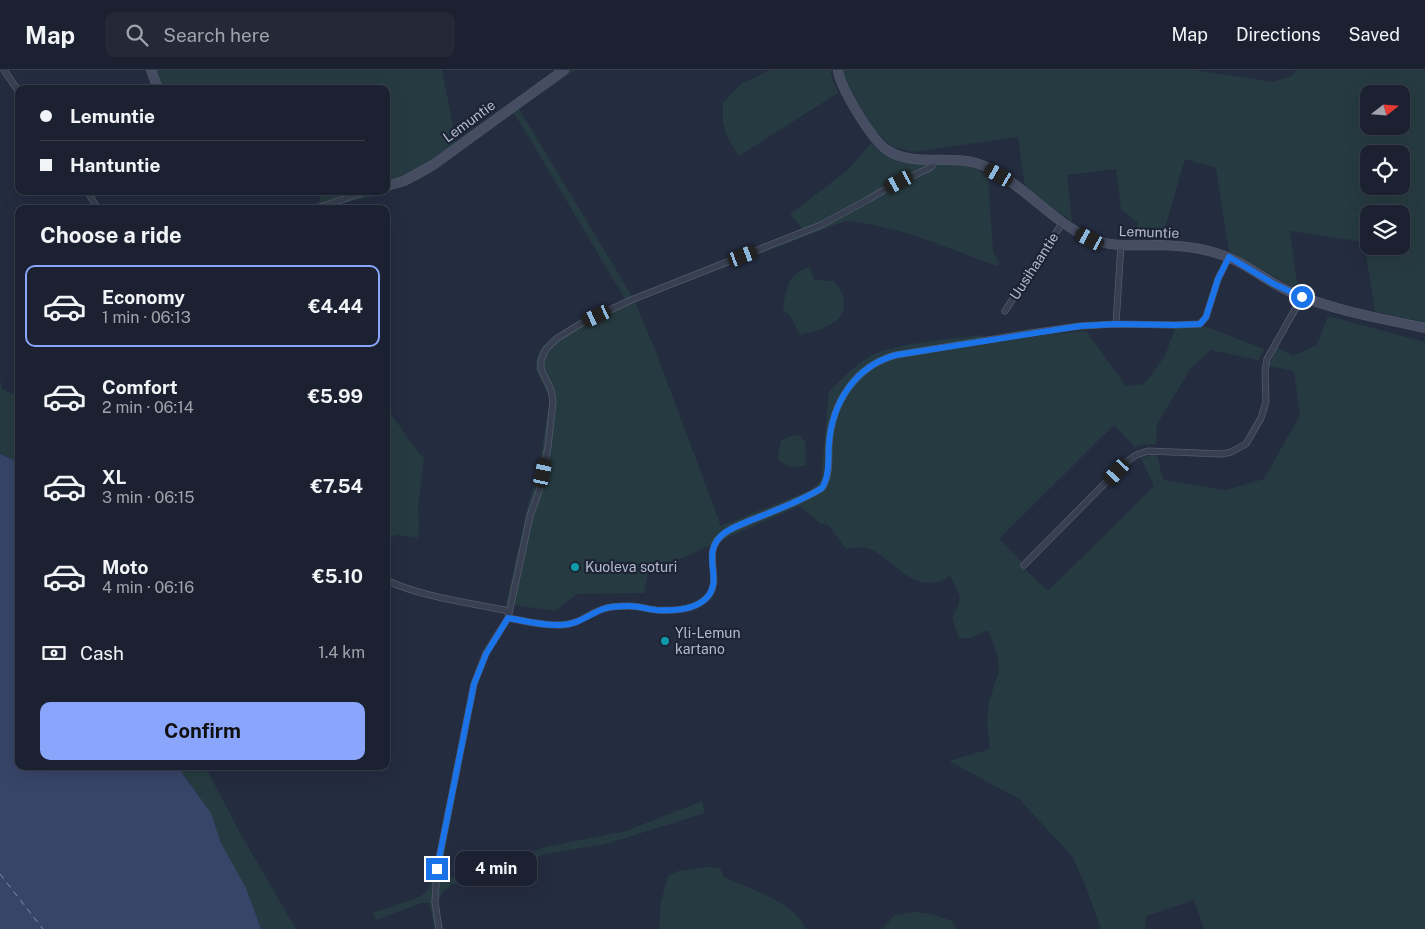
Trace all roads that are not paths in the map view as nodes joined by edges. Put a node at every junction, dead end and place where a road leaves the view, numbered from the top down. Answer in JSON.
{"nodes":[{"id":1,"x":4,"y":70,"type":"edge"},
{"id":2,"x":151,"y":70,"type":"edge"},
{"id":3,"x":564,"y":70,"type":"edge"},
{"id":4,"x":838,"y":70,"type":"edge"},
{"id":5,"x":157,"y":85,"type":"edge"},
{"id":6,"x":15,"y":86,"type":"edge"},
{"id":7,"x":936,"y":160,"type":"junction"},
{"id":8,"x":390,"y":185,"type":"edge"},
{"id":9,"x":356,"y":195,"type":"edge"},
{"id":10,"x":326,"y":205,"type":"edge"},
{"id":11,"x":1063,"y":222,"type":"junction"},
{"id":12,"x":1121,"y":245,"type":"junction"},
{"id":13,"x":1229,"y":257,"type":"junction"},
{"id":14,"x":1302,"y":297,"type":"junction"},
{"id":15,"x":1005,"y":311,"type":"dead end"},
{"id":16,"x":1116,"y":324,"type":"junction"},
{"id":17,"x":1425,"y":328,"type":"edge"},
{"id":18,"x":1024,"y":565,"type":"dead end"},
{"id":19,"x":390,"y":581,"type":"edge"},
{"id":20,"x":509,"y":611,"type":"junction"},
{"id":21,"x":508,"y":618,"type":"junction"},
{"id":22,"x":439,"y":929,"type":"edge"}],
"edges":[{"from":1,"to":6,"type":"street"},
{"from":2,"to":5,"type":"street"},
{"from":3,"to":8,"type":"street","name":"Lemuntie"},
{"from":4,"to":7,"type":"street","name":"Lemuntie"},
{"from":7,"to":11,"type":"street","name":"Lemuntie"},
{"from":7,"to":20,"type":"street"},
{"from":9,"to":10,"type":"street"},
{"from":11,"to":12,"type":"street","name":"Lemuntie"},
{"from":11,"to":15,"type":"street","name":"Uusihaantie"},
{"from":12,"to":13,"type":"street","name":"Lemuntie"},
{"from":12,"to":16,"type":"street"},
{"from":13,"to":14,"type":"street","name":"Lemuntie"},
{"from":13,"to":16,"type":"street"},
{"from":14,"to":17,"type":"street","name":"Lemuntie"},
{"from":14,"to":18,"type":"street"},
{"from":16,"to":21,"type":"street"},
{"from":19,"to":20,"type":"street"},
{"from":20,"to":21,"type":"street"},
{"from":21,"to":22,"type":"street"}]}
